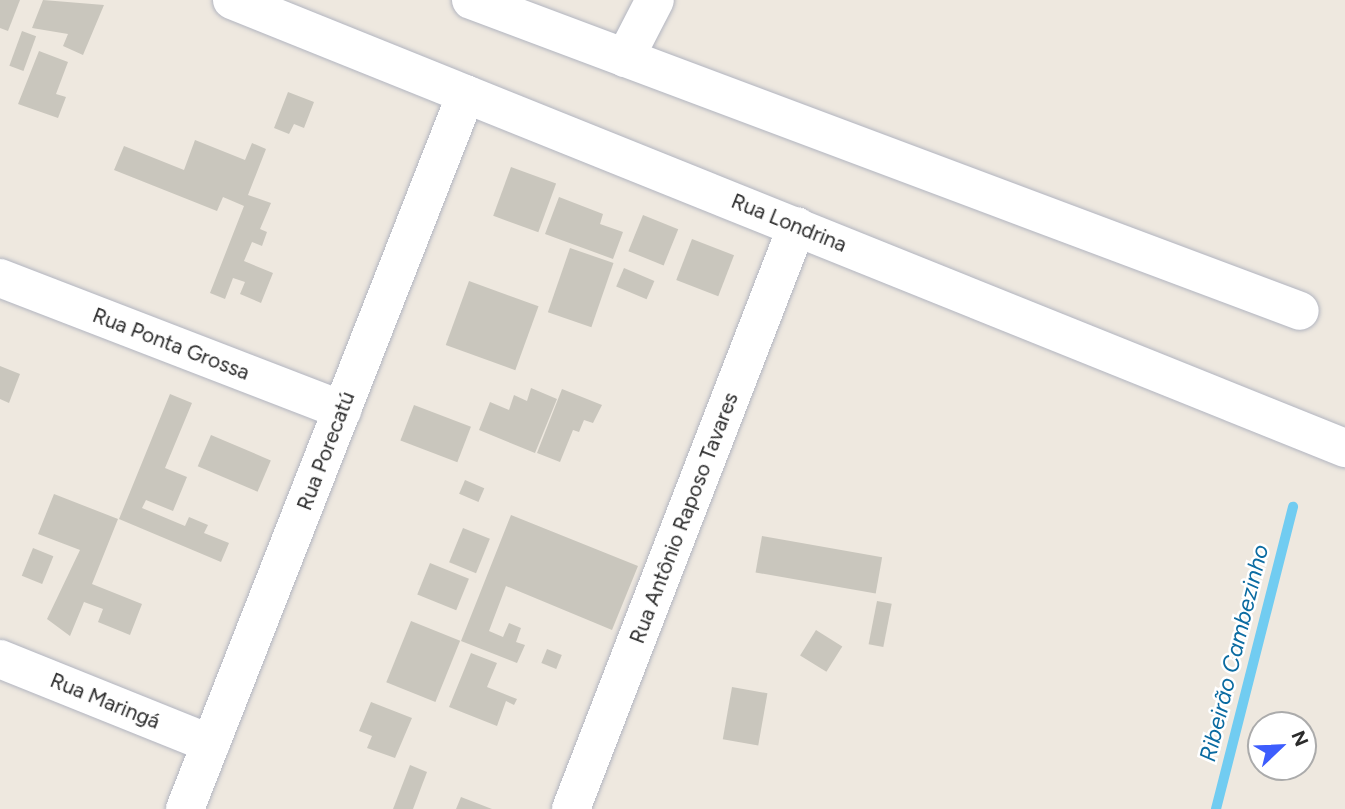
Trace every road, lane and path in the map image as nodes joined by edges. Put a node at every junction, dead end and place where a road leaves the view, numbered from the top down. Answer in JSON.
{"nodes":[{"id":1,"x":232,"y":0,"type":"edge"},
{"id":2,"x":471,"y":0,"type":"edge"},
{"id":3,"x":655,"y":0,"type":"edge"},
{"id":4,"x":625,"y":58,"type":"junction"},
{"id":5,"x":466,"y":94,"type":"junction"},
{"id":6,"x":797,"y":226,"type":"junction"},
{"id":7,"x":0,"y":278,"type":"edge"},
{"id":8,"x":1300,"y":311,"type":"dead end"},
{"id":9,"x":342,"y":410,"type":"junction"},
{"id":10,"x":1345,"y":448,"type":"edge"},
{"id":11,"x":0,"y":659,"type":"edge"},
{"id":12,"x":616,"y":693,"type":"junction"},
{"id":13,"x":211,"y":744,"type":"junction"},
{"id":14,"x":185,"y":809,"type":"edge"},
{"id":15,"x":571,"y":809,"type":"edge"},
{"id":16,"x":600,"y":809,"type":"edge"}],
"edges":[{"from":1,"to":5,"type":"street","name":"Rua Londrina"},
{"from":2,"to":4,"type":"street"},
{"from":3,"to":4,"type":"street"},
{"from":4,"to":8,"type":"street"},
{"from":5,"to":6,"type":"street","name":"Rua Londrina"},
{"from":5,"to":9,"type":"street","name":"Rua Porecatú"},
{"from":6,"to":10,"type":"street","name":"Rua Londrina"},
{"from":6,"to":12,"type":"street","name":"Rua Antônio Raposo Tavares"},
{"from":7,"to":9,"type":"street","name":"Rua Ponta Grossa"},
{"from":9,"to":13,"type":"street","name":"Rua Porecatú"},
{"from":11,"to":13,"type":"street","name":"Rua Maringá"},
{"from":12,"to":15,"type":"street","name":"Rua Antônio Raposo Tavares"},
{"from":12,"to":16,"type":"street"},
{"from":13,"to":14,"type":"street","name":"Rua Porecatú"}]}
